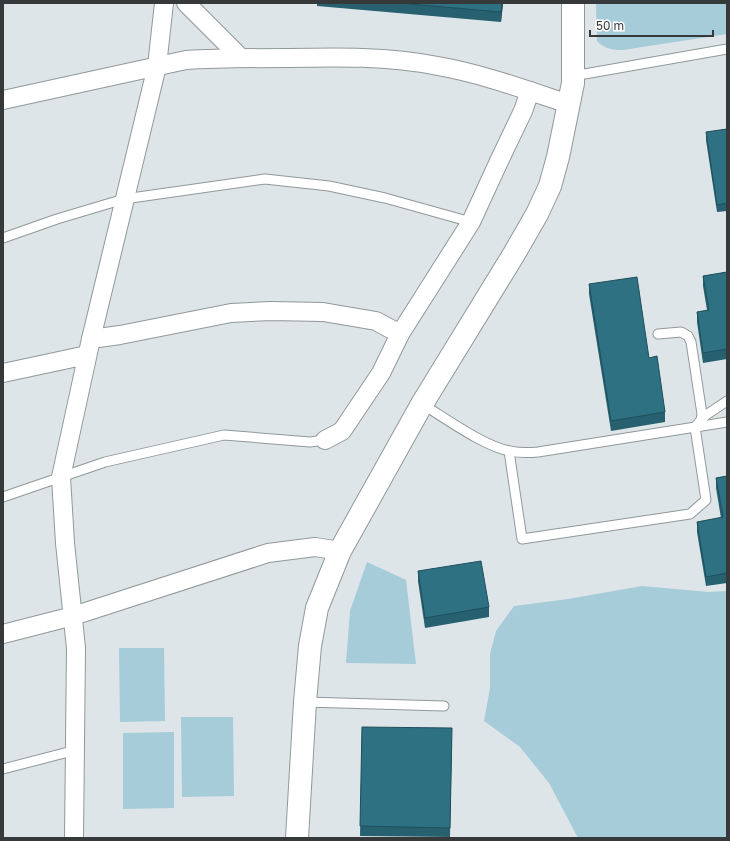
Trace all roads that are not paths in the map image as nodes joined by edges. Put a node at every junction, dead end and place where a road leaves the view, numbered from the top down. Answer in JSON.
{"nodes":[{"id":1,"x":164,"y":3,"type":"edge"},
{"id":2,"x":186,"y":3,"type":"edge"},
{"id":3,"x":574,"y":3,"type":"edge"},
{"id":4,"x":727,"y":49,"type":"edge"},
{"id":5,"x":241,"y":58,"type":"junction"},
{"id":6,"x":157,"y":66,"type":"junction"},
{"id":7,"x":573,"y":76,"type":"junction"},
{"id":8,"x":530,"y":91,"type":"junction"},
{"id":9,"x":3,"y":100,"type":"edge"},
{"id":10,"x":569,"y":104,"type":"junction"},
{"id":11,"x":124,"y":199,"type":"junction"},
{"id":12,"x":472,"y":222,"type":"junction"},
{"id":13,"x":3,"y":238,"type":"edge"},
{"id":14,"x":400,"y":334,"type":"junction"},
{"id":15,"x":658,"y":334,"type":"dead end"},
{"id":16,"x":89,"y":347,"type":"junction"},
{"id":17,"x":3,"y":373,"type":"edge"},
{"id":18,"x":727,"y":401,"type":"edge"},
{"id":19,"x":422,"y":404,"type":"junction"},
{"id":20,"x":727,"y":422,"type":"edge"},
{"id":21,"x":698,"y":423,"type":"junction"},
{"id":22,"x":325,"y":440,"type":"joint"},
{"id":23,"x":508,"y":451,"type":"junction"},
{"id":24,"x":61,"y":477,"type":"junction"},
{"id":25,"x":3,"y":497,"type":"edge"},
{"id":26,"x":340,"y":551,"type":"junction"},
{"id":27,"x":73,"y":616,"type":"junction"},
{"id":28,"x":3,"y":634,"type":"edge"},
{"id":29,"x":305,"y":702,"type":"junction"},
{"id":30,"x":444,"y":706,"type":"dead end"},
{"id":31,"x":76,"y":750,"type":"junction"},
{"id":32,"x":3,"y":769,"type":"edge"},
{"id":33,"x":74,"y":838,"type":"edge"},
{"id":34,"x":297,"y":838,"type":"edge"}],
"edges":[{"from":1,"to":6,"type":"street"},
{"from":2,"to":5,"type":"street"},
{"from":3,"to":7,"type":"street"},
{"from":4,"to":7,"type":"lane"},
{"from":5,"to":6,"type":"street"},
{"from":5,"to":8,"type":"street"},
{"from":6,"to":9,"type":"street"},
{"from":6,"to":11,"type":"street"},
{"from":7,"to":10,"type":"street"},
{"from":8,"to":10,"type":"street"},
{"from":8,"to":12,"type":"street"},
{"from":10,"to":19,"type":"street"},
{"from":11,"to":12,"type":"lane"},
{"from":11,"to":13,"type":"lane"},
{"from":11,"to":16,"type":"street"},
{"from":12,"to":14,"type":"street"},
{"from":14,"to":16,"type":"street"},
{"from":14,"to":22,"type":"street"},
{"from":15,"to":21,"type":"lane"},
{"from":16,"to":17,"type":"street"},
{"from":16,"to":24,"type":"street"},
{"from":18,"to":21,"type":"lane"},
{"from":19,"to":23,"type":"lane"},
{"from":19,"to":26,"type":"street"},
{"from":20,"to":21,"type":"lane"},
{"from":21,"to":23,"type":"lane"},
{"from":21,"to":23,"type":"lane"},
{"from":22,"to":24,"type":"lane"},
{"from":24,"to":25,"type":"lane"},
{"from":24,"to":27,"type":"street"},
{"from":26,"to":27,"type":"street"},
{"from":26,"to":29,"type":"street"},
{"from":27,"to":28,"type":"street"},
{"from":27,"to":31,"type":"street"},
{"from":29,"to":30,"type":"lane"},
{"from":29,"to":34,"type":"street"},
{"from":31,"to":32,"type":"lane"},
{"from":31,"to":33,"type":"street"}]}
